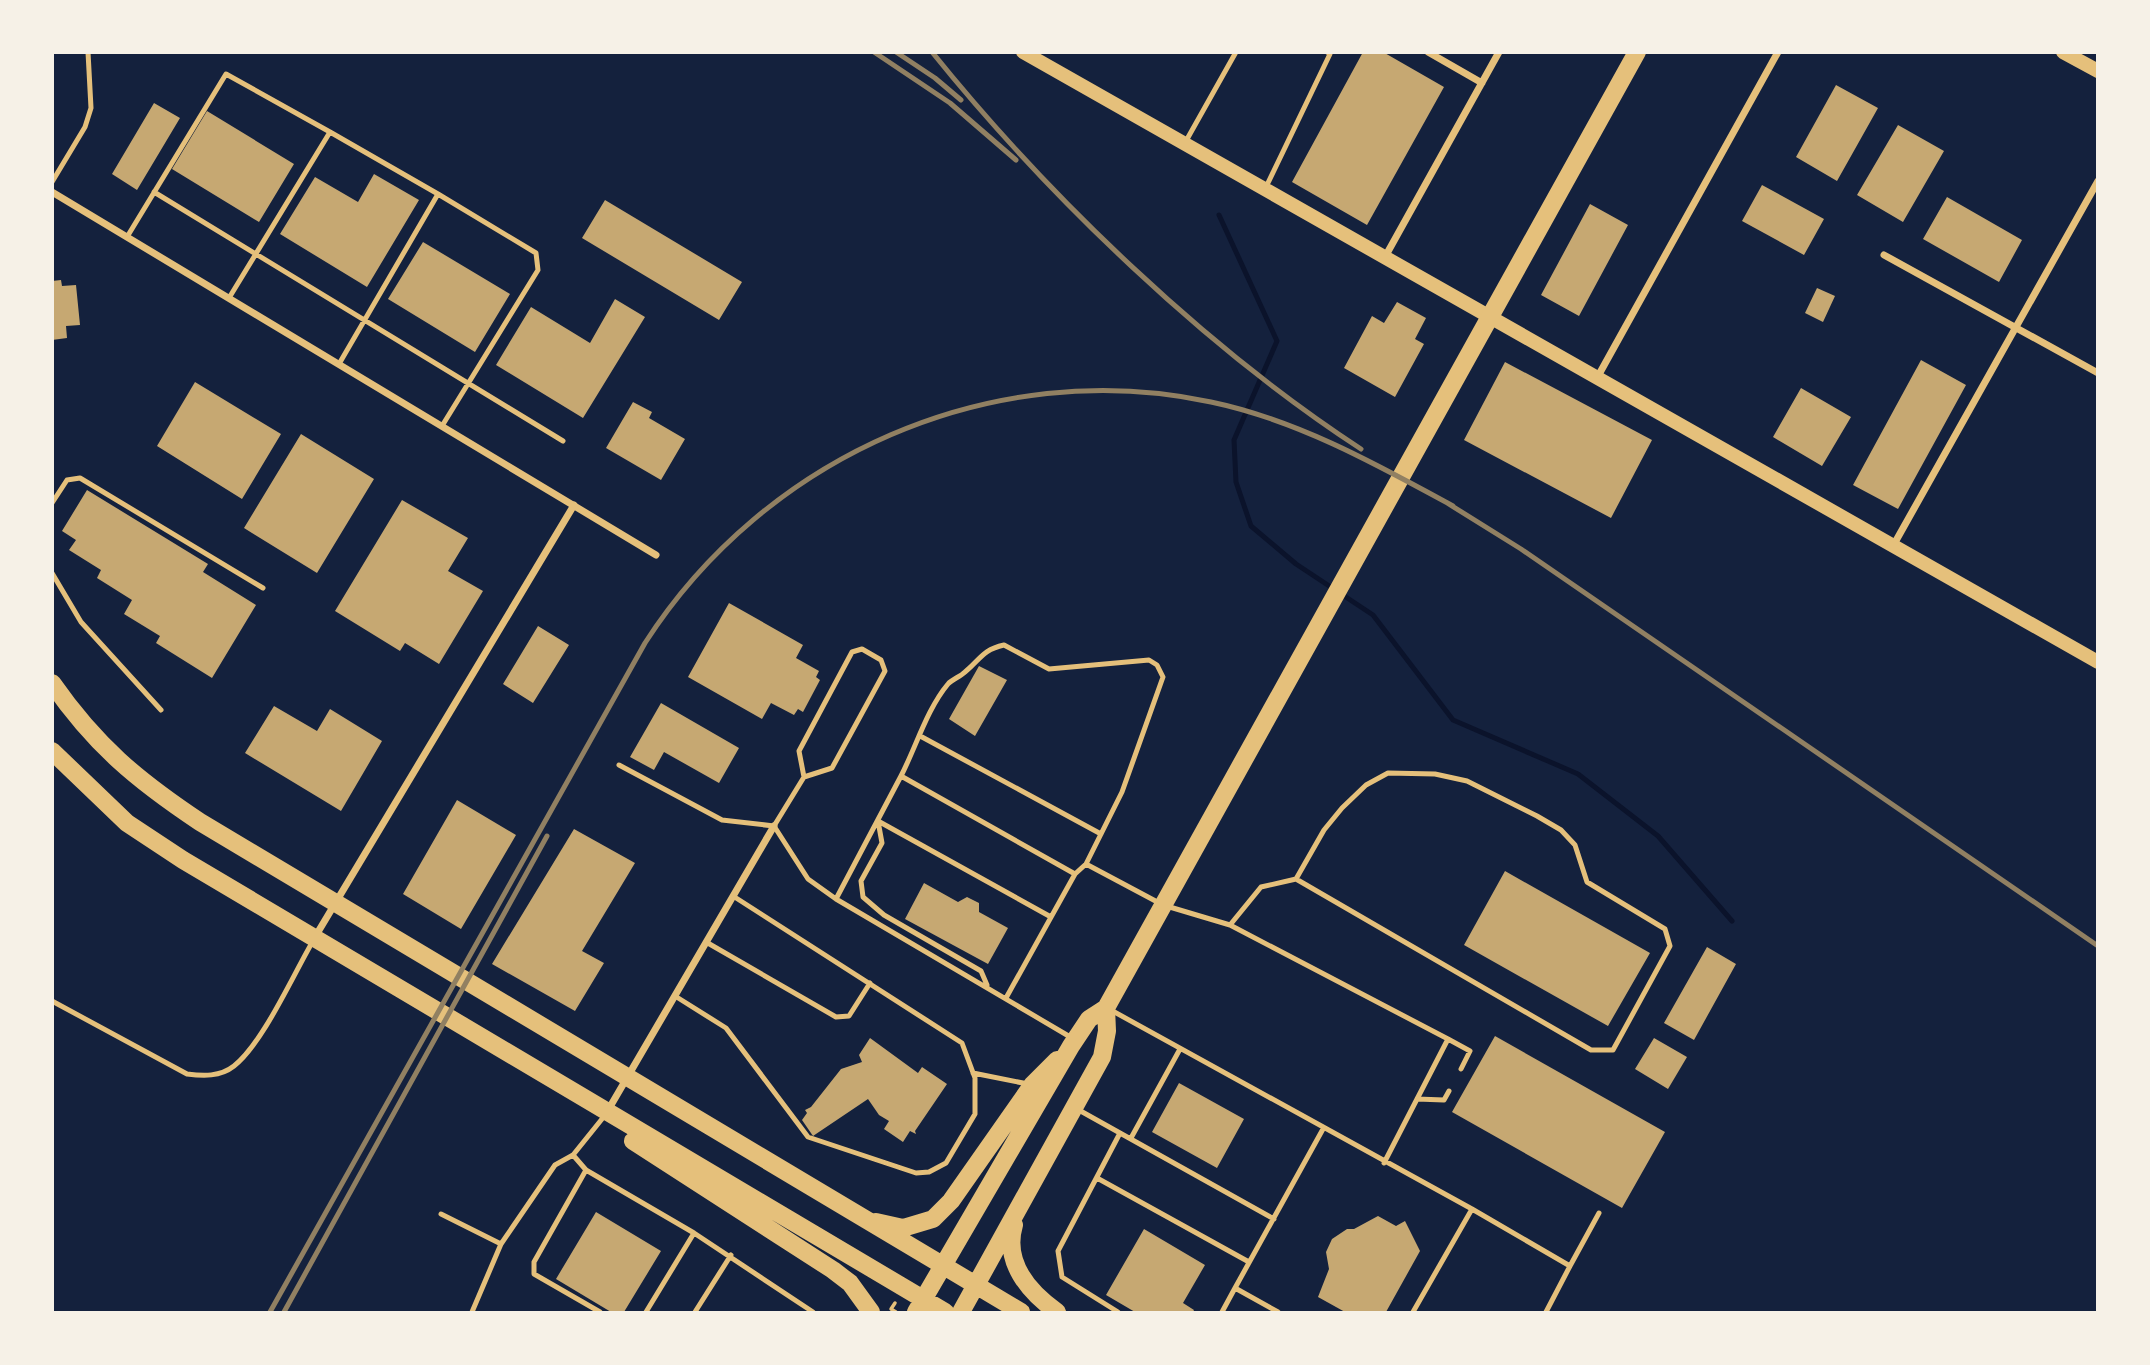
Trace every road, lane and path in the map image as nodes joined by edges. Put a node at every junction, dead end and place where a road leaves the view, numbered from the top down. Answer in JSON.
{"nodes":[{"id":1,"x":88,"y":52,"type":"edge"},
{"id":2,"x":1023,"y":52,"type":"edge"},
{"id":3,"x":1236,"y":52,"type":"edge"},
{"id":4,"x":1327,"y":52,"type":"edge"},
{"id":5,"x":1428,"y":52,"type":"edge"},
{"id":6,"x":1499,"y":52,"type":"edge"},
{"id":7,"x":1637,"y":52,"type":"edge"},
{"id":8,"x":1778,"y":52,"type":"edge"},
{"id":9,"x":2063,"y":52,"type":"edge"},
{"id":10,"x":2098,"y":71,"type":"edge"},
{"id":11,"x":1482,"y":83,"type":"junction"},
{"id":12,"x":330,"y":132,"type":"junction"},
{"id":13,"x":1185,"y":144,"type":"junction"},
{"id":14,"x":2098,"y":181,"type":"edge"},
{"id":15,"x":52,"y":182,"type":"edge"},
{"id":16,"x":1265,"y":190,"type":"junction"},
{"id":17,"x":52,"y":192,"type":"edge"},
{"id":18,"x":154,"y":192,"type":"junction"},
{"id":19,"x":438,"y":194,"type":"junction"},
{"id":20,"x":127,"y":237,"type":"junction"},
{"id":21,"x":255,"y":255,"type":"junction"},
{"id":22,"x":1884,"y":255,"type":"dead end"},
{"id":23,"x":1384,"y":257,"type":"junction"},
{"id":24,"x":229,"y":298,"type":"junction"},
{"id":25,"x":364,"y":319,"type":"junction"},
{"id":26,"x":2016,"y":328,"type":"junction"},
{"id":27,"x":339,"y":364,"type":"junction"},
{"id":28,"x":2098,"y":373,"type":"edge"},
{"id":29,"x":1597,"y":378,"type":"junction"},
{"id":30,"x":468,"y":384,"type":"junction"},
{"id":31,"x":442,"y":426,"type":"junction"},
{"id":32,"x":562,"y":441,"type":"dead end"},
{"id":33,"x":52,"y":503,"type":"edge"},
{"id":34,"x":574,"y":505,"type":"junction"},
{"id":35,"x":1892,"y":546,"type":"junction"},
{"id":36,"x":656,"y":555,"type":"dead end"},
{"id":37,"x":52,"y":573,"type":"edge"},
{"id":38,"x":263,"y":588,"type":"dead end"},
{"id":39,"x":2098,"y":662,"type":"edge"},
{"id":40,"x":52,"y":683,"type":"edge"},
{"id":41,"x":161,"y":710,"type":"dead end"},
{"id":42,"x":922,"y":737,"type":"junction"},
{"id":43,"x":52,"y":751,"type":"edge"},
{"id":44,"x":619,"y":765,"type":"dead end"},
{"id":45,"x":901,"y":776,"type":"junction"},
{"id":46,"x":804,"y":777,"type":"junction"},
{"id":47,"x":878,"y":821,"type":"junction"},
{"id":48,"x":774,"y":825,"type":"junction"},
{"id":49,"x":1101,"y":834,"type":"junction"},
{"id":50,"x":1087,"y":864,"type":"junction"},
{"id":51,"x":1075,"y":874,"type":"junction"},
{"id":52,"x":1296,"y":879,"type":"junction"},
{"id":53,"x":733,"y":896,"type":"junction"},
{"id":54,"x":836,"y":899,"type":"junction"},
{"id":55,"x":334,"y":905,"type":"junction"},
{"id":56,"x":1163,"y":905,"type":"junction"},
{"id":57,"x":1051,"y":918,"type":"junction"},
{"id":58,"x":1230,"y":925,"type":"junction"},
{"id":59,"x":314,"y":939,"type":"junction"},
{"id":60,"x":706,"y":942,"type":"junction"},
{"id":61,"x":870,"y":983,"type":"junction"},
{"id":62,"x":987,"y":987,"type":"junction"},
{"id":63,"x":675,"y":996,"type":"junction"},
{"id":64,"x":1006,"y":998,"type":"junction"},
{"id":65,"x":52,"y":1001,"type":"edge"},
{"id":66,"x":1106,"y":1008,"type":"junction"},
{"id":67,"x":1448,"y":1039,"type":"junction"},
{"id":68,"x":1073,"y":1043,"type":"junction"},
{"id":69,"x":1180,"y":1049,"type":"junction"},
{"id":70,"x":1461,"y":1069,"type":"dead end"},
{"id":71,"x":973,"y":1073,"type":"junction"},
{"id":72,"x":627,"y":1078,"type":"junction"},
{"id":73,"x":1040,"y":1088,"type":"junction"},
{"id":74,"x":1449,"y":1091,"type":"dead end"},
{"id":75,"x":1417,"y":1099,"type":"junction"},
{"id":76,"x":1075,"y":1107,"type":"junction"},
{"id":77,"x":606,"y":1114,"type":"junction"},
{"id":78,"x":1323,"y":1129,"type":"junction"},
{"id":79,"x":1120,"y":1133,"type":"junction"},
{"id":80,"x":1131,"y":1139,"type":"junction"},
{"id":81,"x":573,"y":1155,"type":"junction"},
{"id":82,"x":1384,"y":1163,"type":"junction"},
{"id":83,"x":586,"y":1170,"type":"junction"},
{"id":84,"x":1097,"y":1178,"type":"junction"},
{"id":85,"x":1021,"y":1205,"type":"junction"},
{"id":86,"x":1472,"y":1209,"type":"junction"},
{"id":87,"x":1599,"y":1213,"type":"dead end"},
{"id":88,"x":441,"y":1214,"type":"dead end"},
{"id":89,"x":862,"y":1219,"type":"junction"},
{"id":90,"x":1274,"y":1219,"type":"junction"},
{"id":91,"x":694,"y":1233,"type":"junction"},
{"id":92,"x":501,"y":1244,"type":"junction"},
{"id":93,"x":731,"y":1255,"type":"junction"},
{"id":94,"x":1249,"y":1262,"type":"junction"},
{"id":95,"x":1570,"y":1266,"type":"junction"},
{"id":96,"x":943,"y":1268,"type":"junction"},
{"id":97,"x":976,"y":1286,"type":"junction"},
{"id":98,"x":1235,"y":1288,"type":"junction"},
{"id":99,"x":896,"y":1301,"type":"dead end"},
{"id":100,"x":919,"y":1306,"type":"edge"},
{"id":101,"x":472,"y":1312,"type":"edge"},
{"id":102,"x":600,"y":1312,"type":"edge"},
{"id":103,"x":646,"y":1312,"type":"edge"},
{"id":104,"x":695,"y":1312,"type":"edge"},
{"id":105,"x":813,"y":1312,"type":"edge"},
{"id":106,"x":871,"y":1312,"type":"edge"},
{"id":107,"x":897,"y":1312,"type":"edge"},
{"id":108,"x":945,"y":1312,"type":"edge"},
{"id":109,"x":961,"y":1312,"type":"edge"},
{"id":110,"x":1021,"y":1312,"type":"edge"},
{"id":111,"x":1057,"y":1312,"type":"edge"},
{"id":112,"x":1118,"y":1312,"type":"edge"},
{"id":113,"x":1222,"y":1312,"type":"edge"},
{"id":114,"x":1278,"y":1312,"type":"edge"},
{"id":115,"x":1413,"y":1312,"type":"edge"},
{"id":116,"x":1546,"y":1312,"type":"edge"}],
"edges":[{"from":1,"to":15,"type":"lane"},
{"from":2,"to":13,"type":"main road"},
{"from":3,"to":13,"type":"lane"},
{"from":4,"to":16,"type":"lane"},
{"from":5,"to":11,"type":"street"},
{"from":6,"to":11,"type":"street"},
{"from":7,"to":56,"type":"main road"},
{"from":8,"to":29,"type":"street"},
{"from":9,"to":10,"type":"main road"},
{"from":11,"to":23,"type":"street"},
{"from":12,"to":18,"type":"lane"},
{"from":12,"to":19,"type":"lane"},
{"from":12,"to":21,"type":"lane"},
{"from":13,"to":16,"type":"main road"},
{"from":14,"to":26,"type":"street"},
{"from":16,"to":23,"type":"main road"},
{"from":17,"to":20,"type":"street"},
{"from":18,"to":20,"type":"lane"},
{"from":18,"to":21,"type":"lane"},
{"from":19,"to":25,"type":"lane"},
{"from":19,"to":30,"type":"lane"},
{"from":20,"to":24,"type":"street"},
{"from":21,"to":24,"type":"lane"},
{"from":21,"to":25,"type":"lane"},
{"from":22,"to":26,"type":"street"},
{"from":23,"to":29,"type":"main road"},
{"from":24,"to":27,"type":"street"},
{"from":25,"to":27,"type":"lane"},
{"from":25,"to":30,"type":"lane"},
{"from":26,"to":28,"type":"street"},
{"from":26,"to":35,"type":"street"},
{"from":27,"to":31,"type":"street"},
{"from":29,"to":35,"type":"main road"},
{"from":30,"to":31,"type":"lane"},
{"from":30,"to":32,"type":"lane"},
{"from":31,"to":34,"type":"street"},
{"from":33,"to":38,"type":"lane"},
{"from":34,"to":36,"type":"street"},
{"from":34,"to":55,"type":"street"},
{"from":35,"to":39,"type":"main road"},
{"from":37,"to":41,"type":"lane"},
{"from":40,"to":55,"type":"main road"},
{"from":42,"to":45,"type":"lane"},
{"from":42,"to":49,"type":"lane"},
{"from":42,"to":49,"type":"lane"},
{"from":43,"to":59,"type":"main road"},
{"from":44,"to":48,"type":"lane"},
{"from":45,"to":47,"type":"lane"},
{"from":45,"to":51,"type":"lane"},
{"from":46,"to":46,"type":"lane"},
{"from":46,"to":48,"type":"lane"},
{"from":47,"to":54,"type":"lane"},
{"from":47,"to":57,"type":"lane"},
{"from":47,"to":62,"type":"lane"},
{"from":48,"to":53,"type":"street"},
{"from":48,"to":54,"type":"lane"},
{"from":49,"to":50,"type":"lane"},
{"from":50,"to":51,"type":"lane"},
{"from":50,"to":56,"type":"lane"},
{"from":51,"to":57,"type":"lane"},
{"from":52,"to":52,"type":"lane"},
{"from":52,"to":58,"type":"lane"},
{"from":53,"to":60,"type":"street"},
{"from":53,"to":61,"type":"lane"},
{"from":54,"to":62,"type":"lane"},
{"from":55,"to":59,"type":"street"},
{"from":55,"to":72,"type":"main road"},
{"from":56,"to":58,"type":"lane"},
{"from":56,"to":66,"type":"main road"},
{"from":57,"to":64,"type":"lane"},
{"from":58,"to":67,"type":"lane"},
{"from":59,"to":65,"type":"lane"},
{"from":59,"to":77,"type":"main road"},
{"from":60,"to":61,"type":"lane"},
{"from":60,"to":63,"type":"street"},
{"from":61,"to":71,"type":"lane"},
{"from":62,"to":64,"type":"lane"},
{"from":63,"to":71,"type":"lane"},
{"from":63,"to":72,"type":"street"},
{"from":64,"to":68,"type":"lane"},
{"from":66,"to":68,"type":"main road"},
{"from":66,"to":69,"type":"lane"},
{"from":66,"to":76,"type":"main road"},
{"from":67,"to":70,"type":"lane"},
{"from":67,"to":75,"type":"lane"},
{"from":68,"to":73,"type":"main road"},
{"from":69,"to":78,"type":"lane"},
{"from":69,"to":80,"type":"lane"},
{"from":71,"to":73,"type":"lane"},
{"from":72,"to":77,"type":"street"},
{"from":72,"to":89,"type":"main road"},
{"from":73,"to":89,"type":"main road"},
{"from":73,"to":96,"type":"main road"},
{"from":74,"to":75,"type":"lane"},
{"from":75,"to":82,"type":"lane"},
{"from":76,"to":79,"type":"lane"},
{"from":76,"to":85,"type":"main road"},
{"from":77,"to":81,"type":"lane"},
{"from":77,"to":100,"type":"main road"},
{"from":77,"to":106,"type":"main road"},
{"from":78,"to":82,"type":"lane"},
{"from":78,"to":90,"type":"lane"},
{"from":79,"to":80,"type":"lane"},
{"from":79,"to":84,"type":"lane"},
{"from":80,"to":90,"type":"lane"},
{"from":81,"to":83,"type":"lane"},
{"from":81,"to":92,"type":"lane"},
{"from":82,"to":86,"type":"lane"},
{"from":83,"to":91,"type":"lane"},
{"from":83,"to":102,"type":"lane"},
{"from":84,"to":94,"type":"lane"},
{"from":84,"to":112,"type":"lane"},
{"from":85,"to":97,"type":"main road"},
{"from":85,"to":111,"type":"main road"},
{"from":86,"to":95,"type":"lane"},
{"from":86,"to":115,"type":"lane"},
{"from":87,"to":95,"type":"lane"},
{"from":88,"to":92,"type":"lane"},
{"from":89,"to":96,"type":"main road"},
{"from":90,"to":94,"type":"lane"},
{"from":91,"to":93,"type":"lane"},
{"from":91,"to":103,"type":"lane"},
{"from":92,"to":101,"type":"lane"},
{"from":93,"to":104,"type":"lane"},
{"from":93,"to":105,"type":"lane"},
{"from":94,"to":98,"type":"lane"},
{"from":95,"to":116,"type":"lane"},
{"from":96,"to":97,"type":"main road"},
{"from":96,"to":100,"type":"main road"},
{"from":97,"to":109,"type":"main road"},
{"from":97,"to":110,"type":"main road"},
{"from":98,"to":113,"type":"lane"},
{"from":98,"to":114,"type":"lane"},
{"from":99,"to":107,"type":"path"},
{"from":100,"to":108,"type":"main road"}]}
